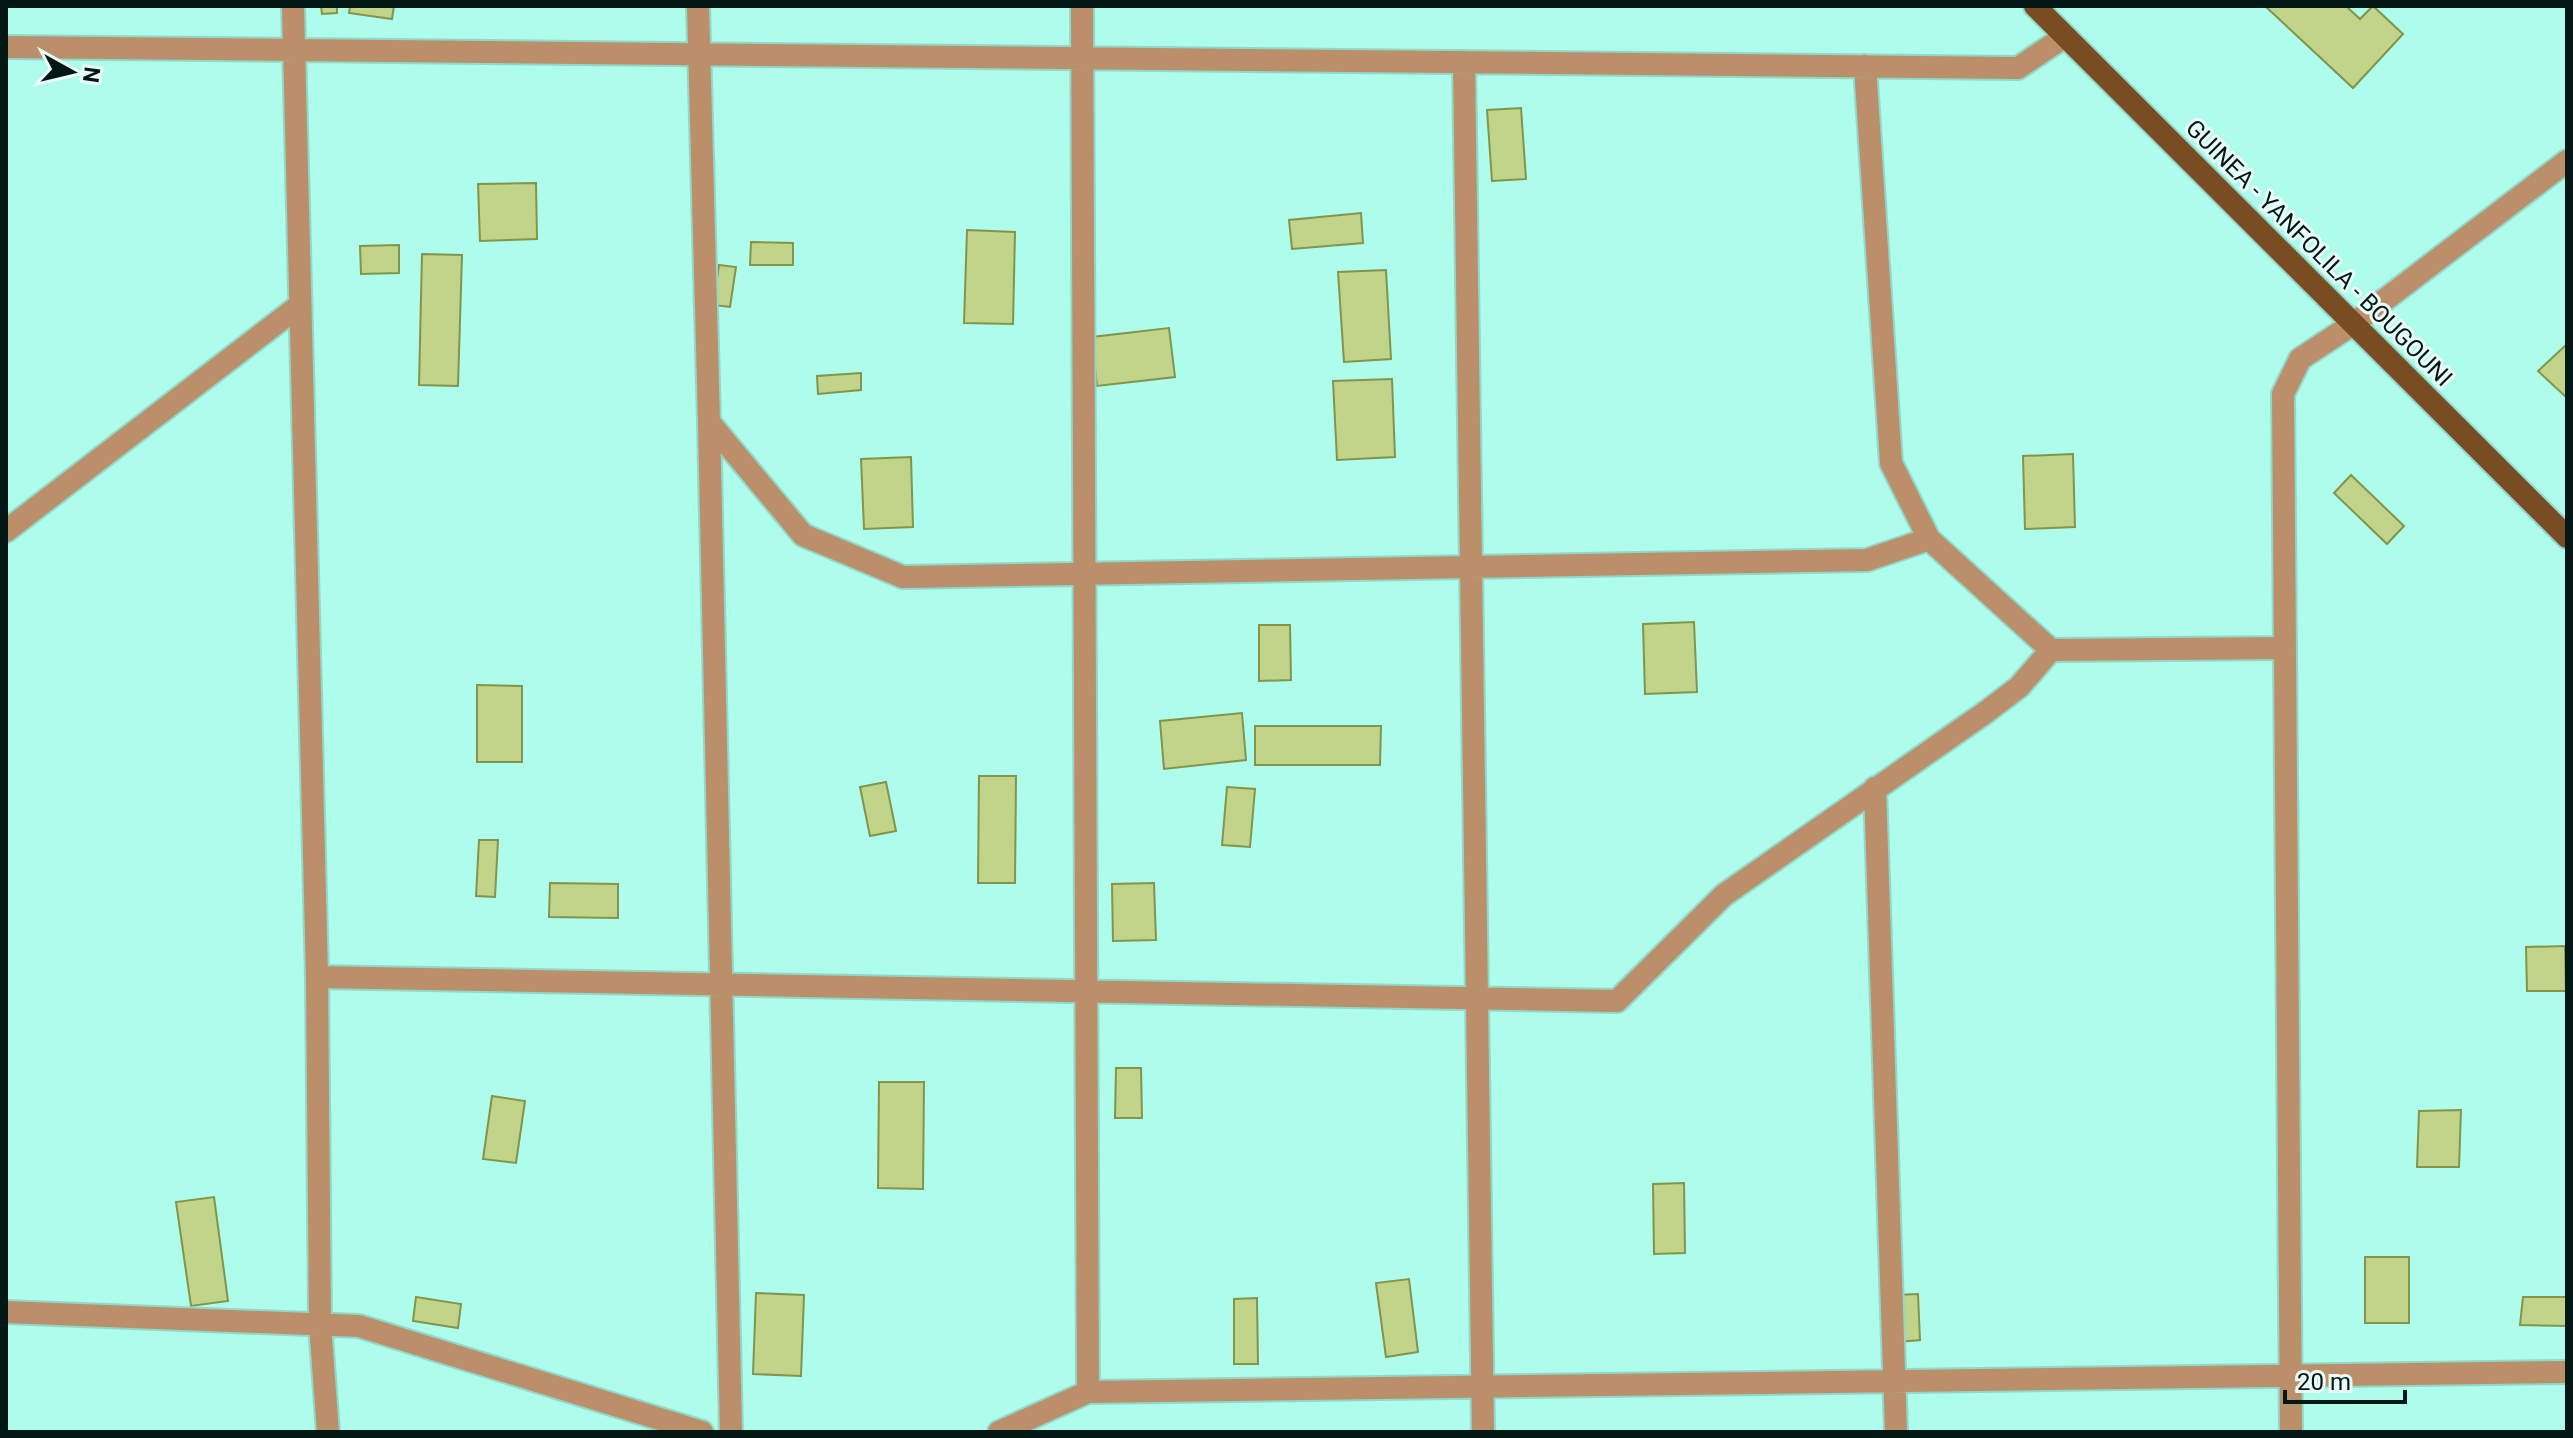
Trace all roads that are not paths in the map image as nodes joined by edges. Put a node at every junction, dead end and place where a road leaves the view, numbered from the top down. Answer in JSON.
{"nodes":[{"id":1,"x":293,"y":6,"type":"edge"},
{"id":2,"x":698,"y":6,"type":"edge"},
{"id":3,"x":1082,"y":6,"type":"edge"},
{"id":4,"x":2035,"y":6,"type":"edge"},
{"id":5,"x":2064,"y":37,"type":"junction"},
{"id":6,"x":6,"y":47,"type":"edge"},
{"id":7,"x":294,"y":50,"type":"junction"},
{"id":8,"x":699,"y":54,"type":"junction"},
{"id":9,"x":1082,"y":58,"type":"junction"},
{"id":10,"x":1464,"y":62,"type":"junction"},
{"id":11,"x":1865,"y":66,"type":"junction"},
{"id":12,"x":2567,"y":161,"type":"edge"},
{"id":13,"x":300,"y":305,"type":"junction"},
{"id":14,"x":2353,"y":324,"type":"junction"},
{"id":15,"x":709,"y":422,"type":"junction"},
{"id":16,"x":6,"y":531,"type":"edge"},
{"id":17,"x":2567,"y":537,"type":"edge"},
{"id":18,"x":1929,"y":539,"type":"junction"},
{"id":19,"x":1470,"y":567,"type":"junction"},
{"id":20,"x":1084,"y":574,"type":"junction"},
{"id":21,"x":2285,"y":648,"type":"junction"},
{"id":22,"x":2051,"y":650,"type":"junction"},
{"id":23,"x":1875,"y":788,"type":"junction"},
{"id":24,"x":317,"y":977,"type":"junction"},
{"id":25,"x":722,"y":985,"type":"junction"},
{"id":26,"x":1086,"y":991,"type":"junction"},
{"id":27,"x":1476,"y":998,"type":"junction"},
{"id":28,"x":6,"y":1312,"type":"edge"},
{"id":29,"x":320,"y":1324,"type":"junction"},
{"id":30,"x":2567,"y":1372,"type":"edge"},
{"id":31,"x":2291,"y":1376,"type":"junction"},
{"id":32,"x":1895,"y":1382,"type":"junction"},
{"id":33,"x":1482,"y":1387,"type":"junction"},
{"id":34,"x":1088,"y":1392,"type":"junction"},
{"id":35,"x":328,"y":1432,"type":"edge"},
{"id":36,"x":702,"y":1432,"type":"edge"},
{"id":37,"x":731,"y":1432,"type":"edge"},
{"id":38,"x":999,"y":1432,"type":"edge"},
{"id":39,"x":1483,"y":1432,"type":"edge"},
{"id":40,"x":1896,"y":1432,"type":"edge"},
{"id":41,"x":2291,"y":1432,"type":"edge"}],
"edges":[{"from":1,"to":7,"type":"street"},
{"from":2,"to":8,"type":"street"},
{"from":3,"to":9,"type":"street"},
{"from":4,"to":5,"type":"main road","name":"GUINEA - YANFOLILA - BOUGOUNI"},
{"from":5,"to":11,"type":"street"},
{"from":5,"to":14,"type":"main road","name":"GUINEA - YANFOLILA - BOUGOUNI"},
{"from":6,"to":7,"type":"street"},
{"from":7,"to":8,"type":"street"},
{"from":7,"to":13,"type":"street"},
{"from":8,"to":9,"type":"street"},
{"from":8,"to":15,"type":"street"},
{"from":9,"to":10,"type":"street"},
{"from":9,"to":20,"type":"street"},
{"from":10,"to":11,"type":"street"},
{"from":10,"to":19,"type":"street"},
{"from":11,"to":18,"type":"street"},
{"from":12,"to":14,"type":"street"},
{"from":13,"to":16,"type":"street"},
{"from":13,"to":24,"type":"street"},
{"from":14,"to":17,"type":"main road","name":"GUINEA - YANFOLILA - BOUGOUNI"},
{"from":14,"to":21,"type":"street"},
{"from":15,"to":20,"type":"street"},
{"from":15,"to":25,"type":"street"},
{"from":18,"to":19,"type":"street"},
{"from":18,"to":22,"type":"street"},
{"from":19,"to":20,"type":"street"},
{"from":19,"to":27,"type":"street"},
{"from":20,"to":26,"type":"street"},
{"from":21,"to":22,"type":"street"},
{"from":21,"to":31,"type":"street"},
{"from":22,"to":23,"type":"street"},
{"from":23,"to":27,"type":"street"},
{"from":23,"to":32,"type":"street"},
{"from":24,"to":25,"type":"street"},
{"from":24,"to":29,"type":"street"},
{"from":25,"to":26,"type":"street"},
{"from":25,"to":37,"type":"street"},
{"from":26,"to":27,"type":"street"},
{"from":26,"to":34,"type":"street"},
{"from":27,"to":33,"type":"street"},
{"from":28,"to":29,"type":"street"},
{"from":29,"to":35,"type":"street"},
{"from":29,"to":36,"type":"street"},
{"from":30,"to":31,"type":"street"},
{"from":31,"to":32,"type":"street"},
{"from":31,"to":41,"type":"street"},
{"from":32,"to":33,"type":"street"},
{"from":32,"to":40,"type":"street"},
{"from":33,"to":34,"type":"street"},
{"from":33,"to":39,"type":"street"},
{"from":34,"to":38,"type":"street"}]}
